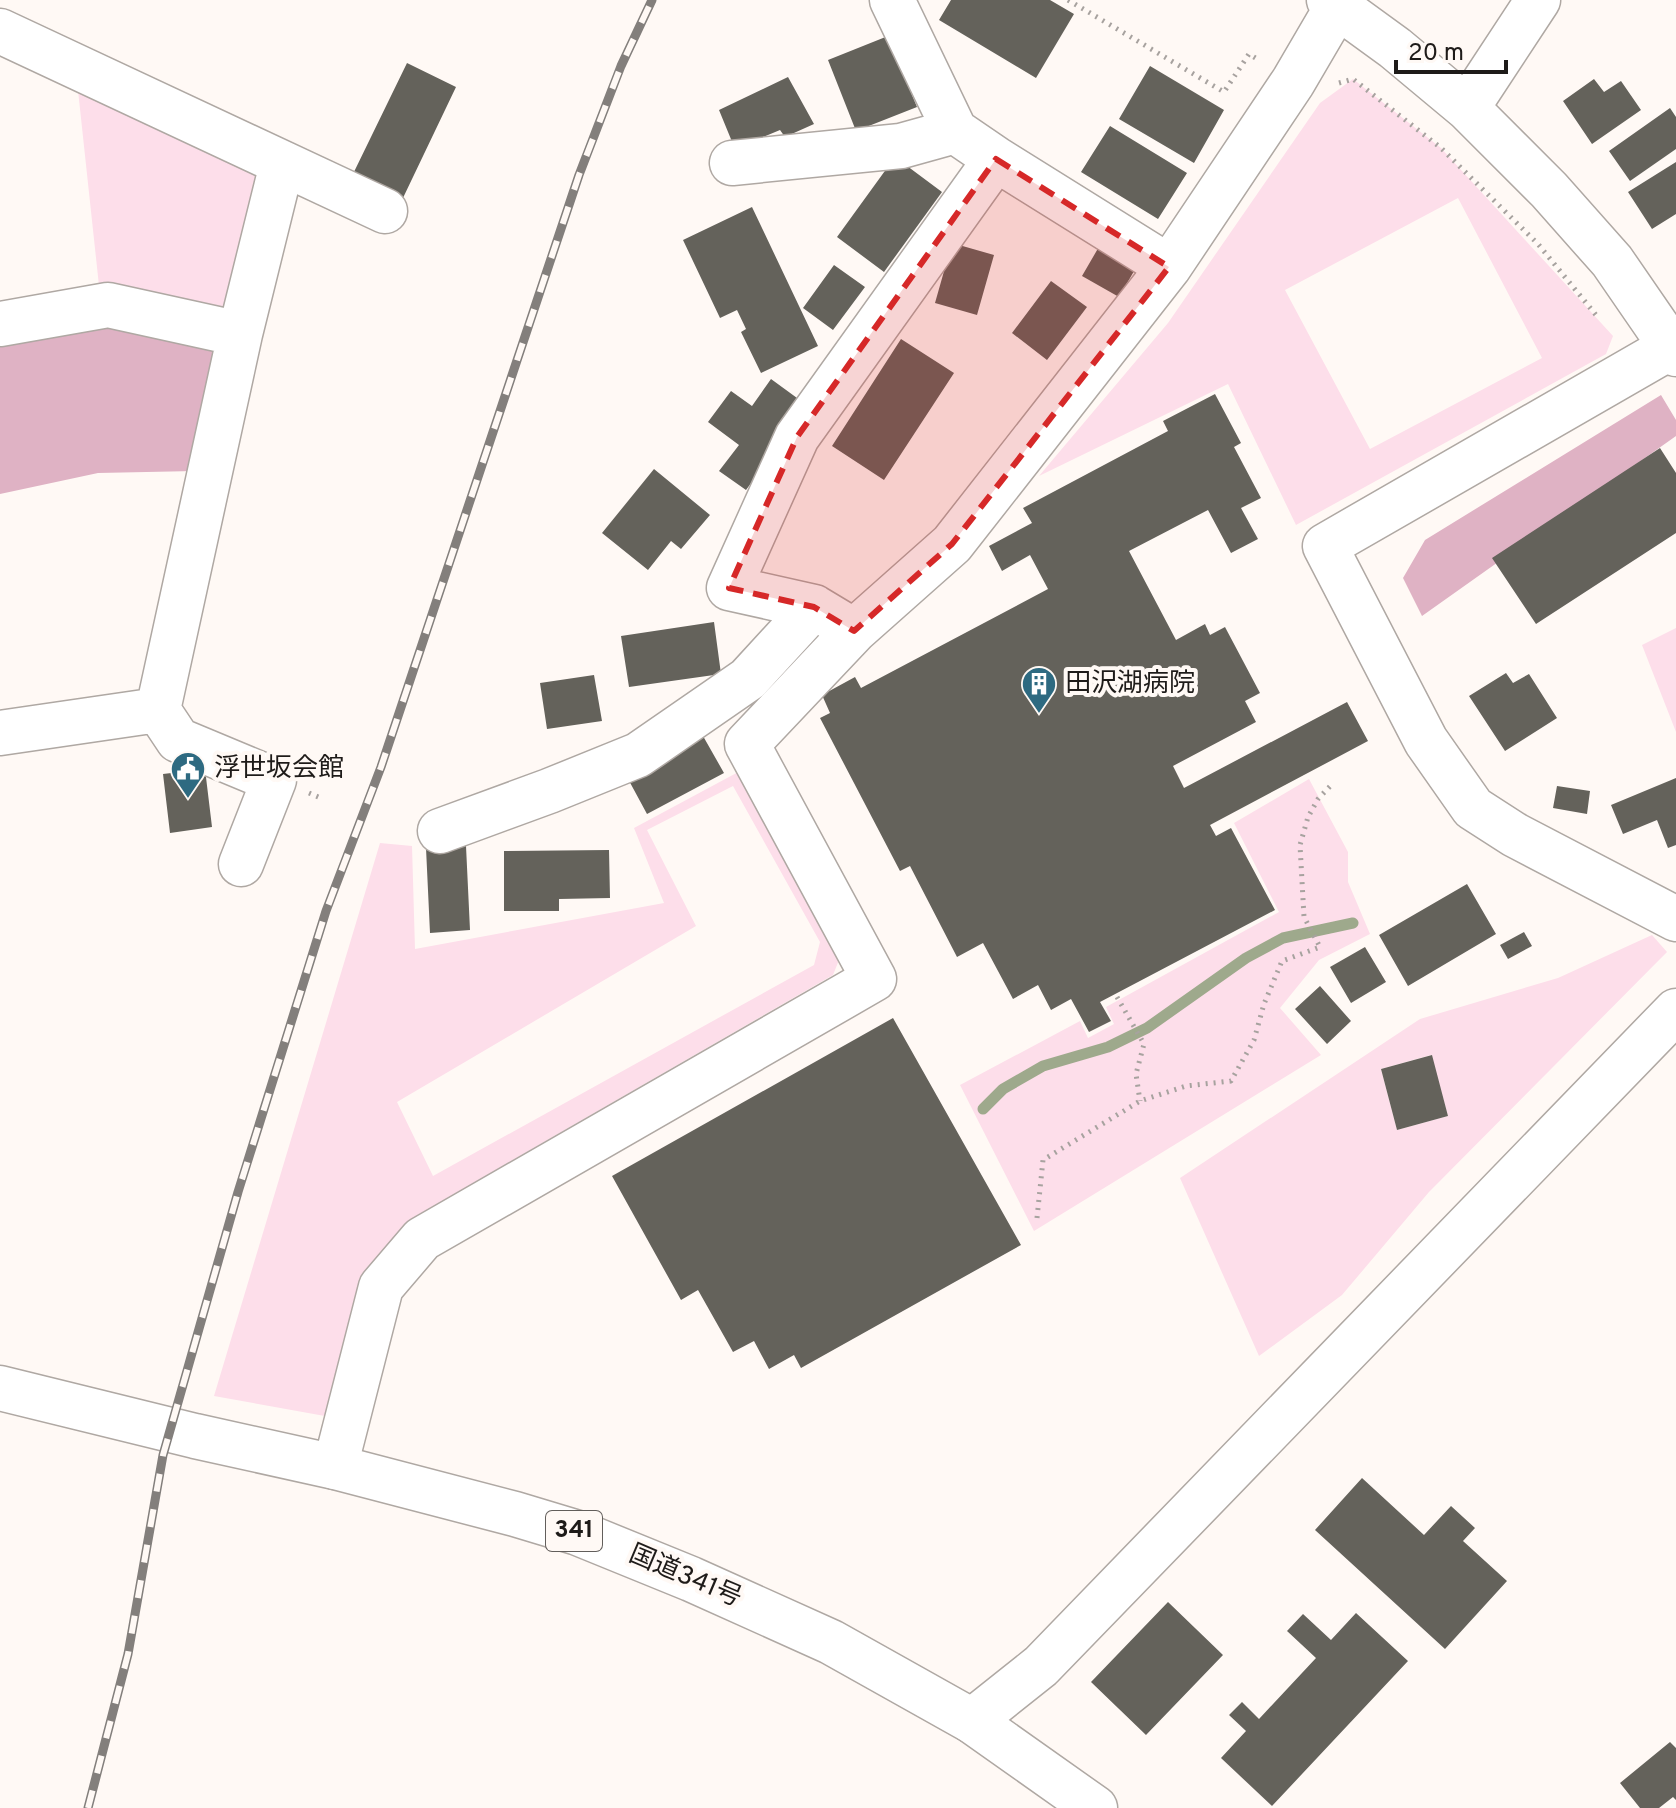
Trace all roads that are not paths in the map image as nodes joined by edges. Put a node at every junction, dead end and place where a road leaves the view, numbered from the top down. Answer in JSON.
{"nodes":[{"id":1,"x":892,"y":0,"type":"edge"},
{"id":2,"x":1538,"y":0,"type":"edge"},
{"id":3,"x":1329,"y":2,"type":"edge"},
{"id":4,"x":0,"y":31,"type":"edge"},
{"id":5,"x":1467,"y":108,"type":"junction"},
{"id":6,"x":955,"y":131,"type":"junction"},
{"id":7,"x":996,"y":159,"type":"junction"},
{"id":8,"x":732,"y":163,"type":"dead end"},
{"id":9,"x":282,"y":164,"type":"junction"},
{"id":10,"x":385,"y":211,"type":"dead end"},
{"id":11,"x":1169,"y":267,"type":"junction"},
{"id":12,"x":0,"y":324,"type":"edge"},
{"id":13,"x":240,"y":334,"type":"junction"},
{"id":14,"x":1674,"y":351,"type":"edge"},
{"id":15,"x":814,"y":607,"type":"junction"},
{"id":16,"x":854,"y":631,"type":"junction"},
{"id":17,"x":158,"y":710,"type":"junction"},
{"id":18,"x":0,"y":733,"type":"edge"},
{"id":19,"x":440,"y":831,"type":"dead end"},
{"id":20,"x":241,"y":864,"type":"dead end"},
{"id":21,"x":1676,"y":919,"type":"edge"},
{"id":22,"x":1676,"y":1011,"type":"edge"},
{"id":23,"x":0,"y":1388,"type":"edge"},
{"id":24,"x":335,"y":1467,"type":"junction"},
{"id":25,"x":972,"y":1721,"type":"junction"},
{"id":26,"x":1095,"y":1808,"type":"edge"}],
"edges":[{"from":1,"to":6,"type":"main road"},
{"from":2,"to":5,"type":"main road"},
{"from":3,"to":5,"type":"main road"},
{"from":3,"to":11,"type":"main road"},
{"from":4,"to":9,"type":"main road"},
{"from":5,"to":14,"type":"main road"},
{"from":6,"to":7,"type":"main road"},
{"from":6,"to":8,"type":"main road"},
{"from":7,"to":11,"type":"main road"},
{"from":7,"to":15,"type":"main road"},
{"from":9,"to":10,"type":"main road"},
{"from":9,"to":13,"type":"main road"},
{"from":11,"to":16,"type":"main road"},
{"from":12,"to":13,"type":"main road"},
{"from":13,"to":17,"type":"main road"},
{"from":14,"to":21,"type":"main road"},
{"from":15,"to":16,"type":"main road"},
{"from":15,"to":19,"type":"main road"},
{"from":16,"to":24,"type":"main road"},
{"from":17,"to":18,"type":"main road"},
{"from":17,"to":20,"type":"main road"},
{"from":22,"to":25,"type":"main road"},
{"from":23,"to":24,"type":"main road","name":"国道341号","number":"341"},
{"from":24,"to":25,"type":"main road","name":"国道341号","number":"341"},
{"from":25,"to":26,"type":"main road","name":"国道341号","number":"341"}]}
